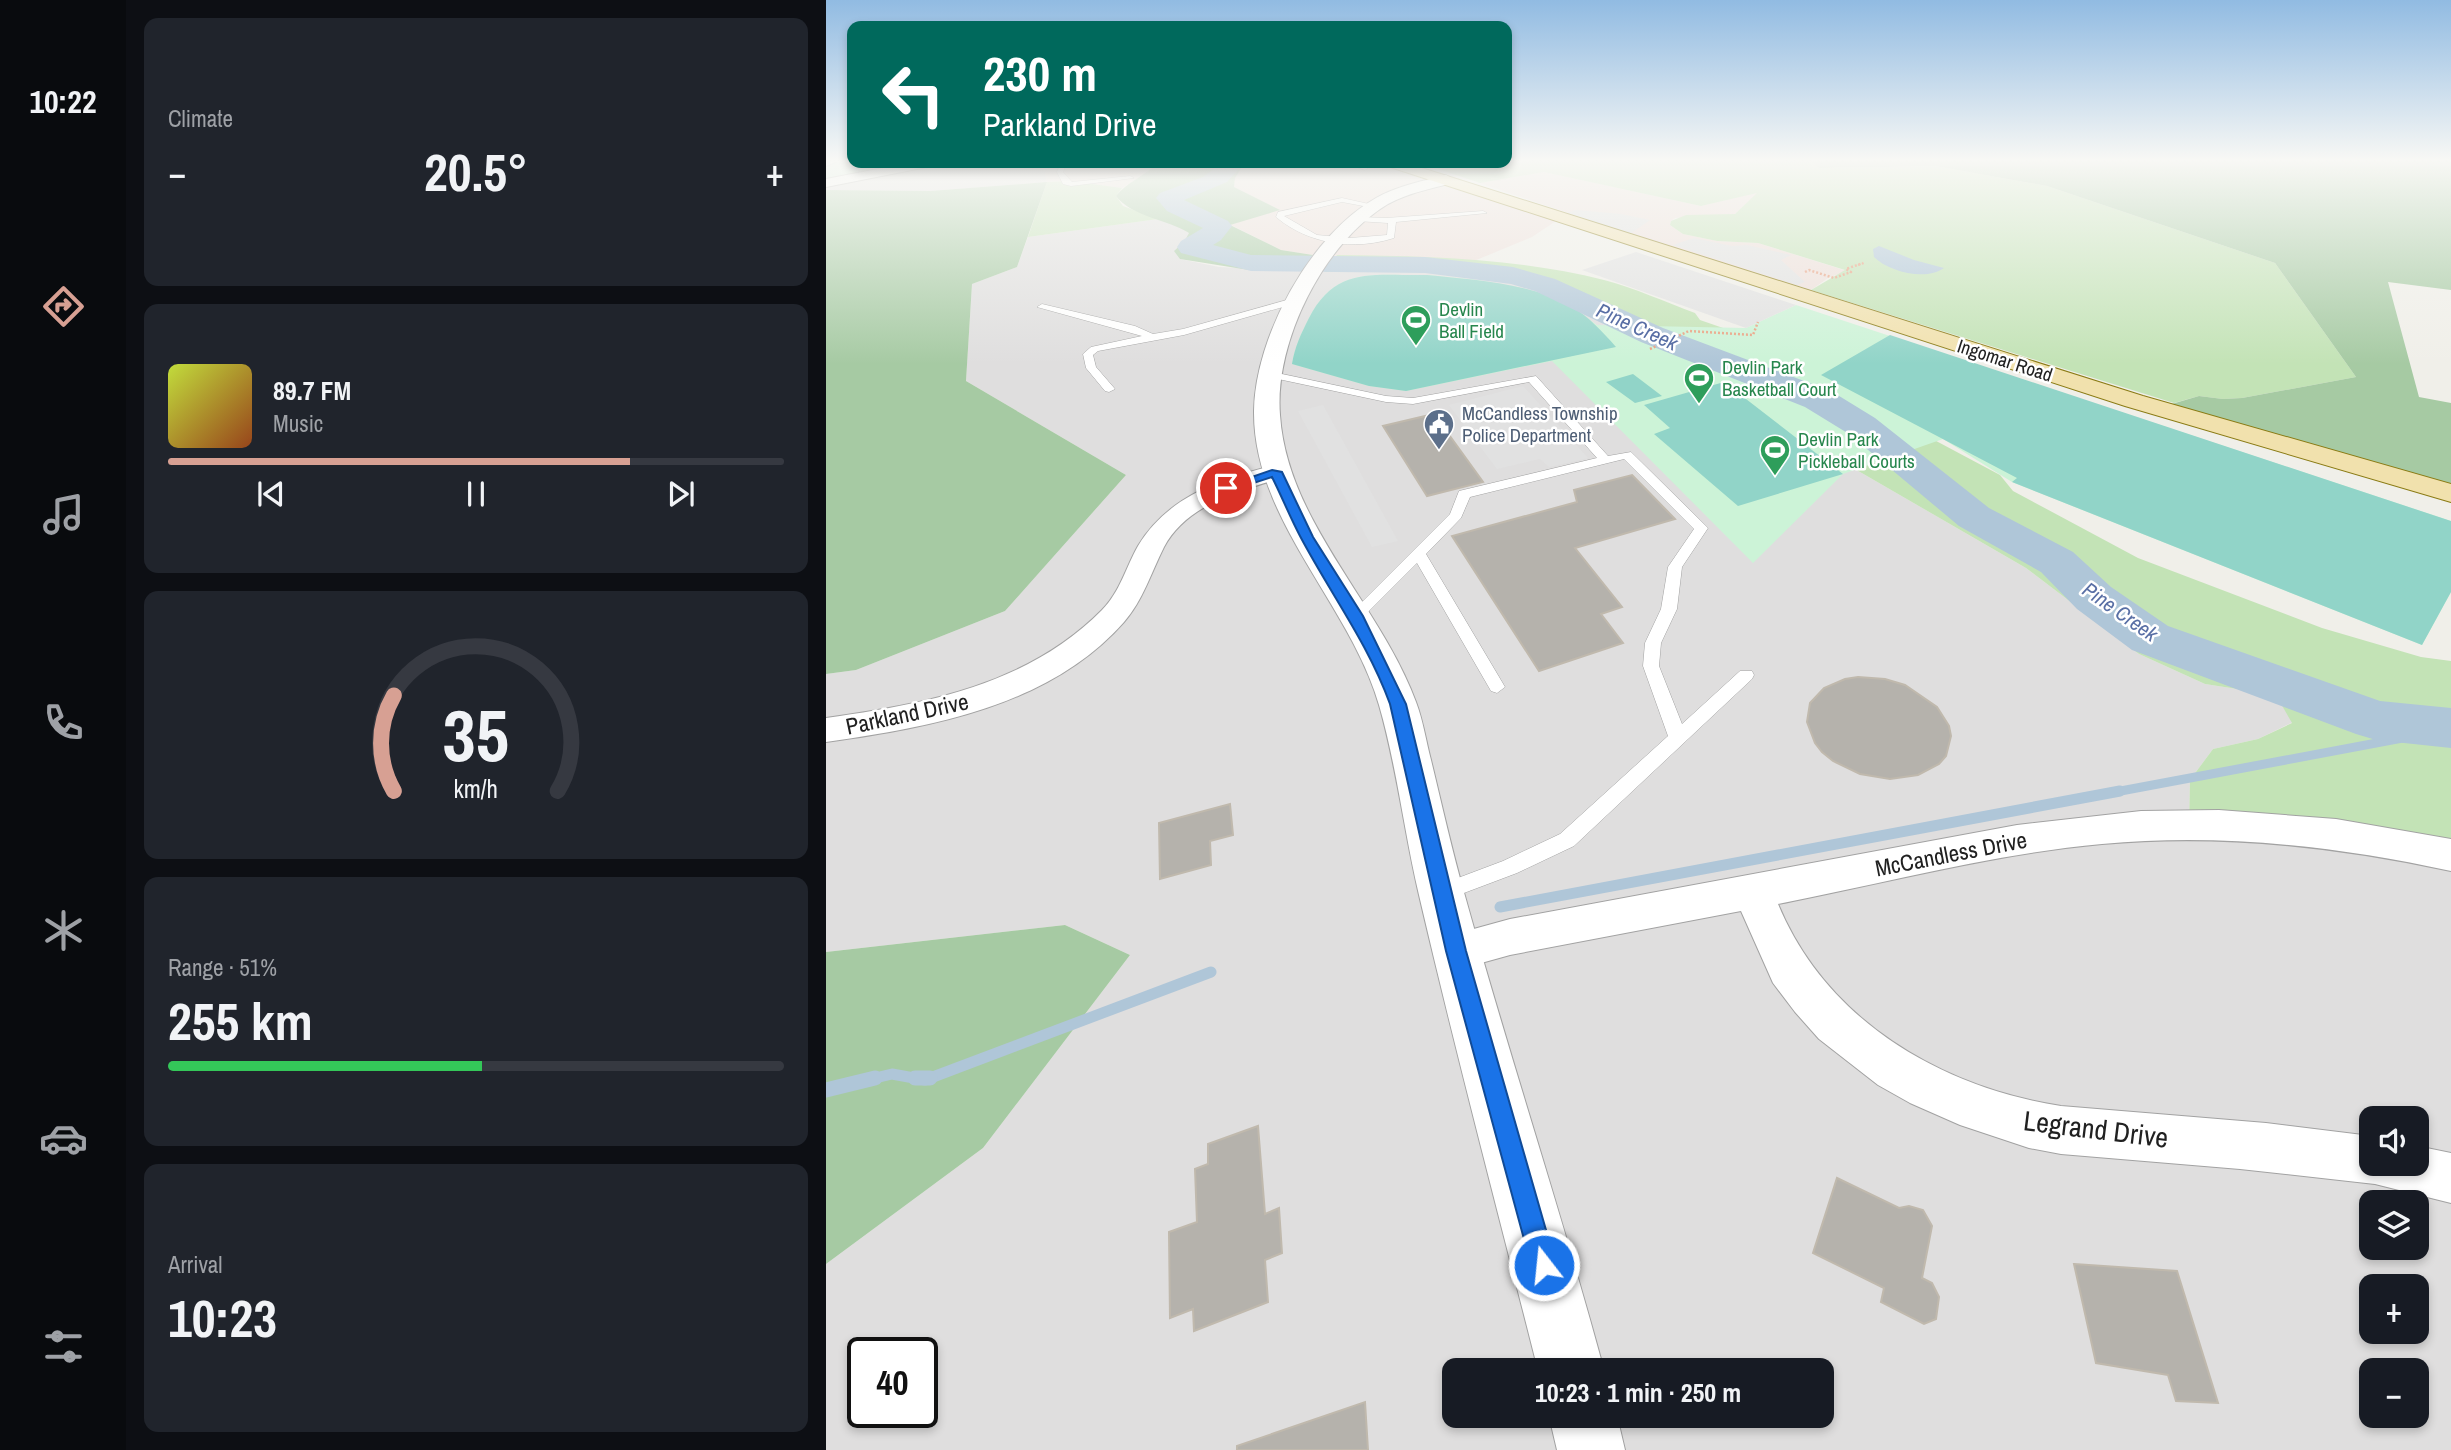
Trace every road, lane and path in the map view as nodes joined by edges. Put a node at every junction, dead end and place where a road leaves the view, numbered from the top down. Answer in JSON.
{"nodes":[{"id":1,"x":1297,"y":229,"type":"edge"},
{"id":2,"x":1350,"y":229,"type":"edge"},
{"id":3,"x":1393,"y":229,"type":"edge"},
{"id":4,"x":1597,"y":229,"type":"edge"},
{"id":5,"x":1339,"y":239,"type":"junction"},
{"id":6,"x":1864,"y":263,"type":"dead end"},
{"id":7,"x":1805,"y":272,"type":"dead end"},
{"id":8,"x":1294,"y":301,"type":"junction"},
{"id":9,"x":1042,"y":307,"type":"dead end"},
{"id":10,"x":1758,"y":322,"type":"dead end"},
{"id":11,"x":1152,"y":337,"type":"junction"},
{"id":12,"x":1650,"y":349,"type":"dead end"},
{"id":13,"x":1268,"y":373,"type":"junction"},
{"id":14,"x":1109,"y":389,"type":"dead end"},
{"id":15,"x":1605,"y":460,"type":"junction"},
{"id":16,"x":1276,"y":472,"type":"junction"},
{"id":17,"x":2451,"y":493,"type":"edge"},
{"id":18,"x":1418,"y":553,"type":"junction"},
{"id":19,"x":1356,"y":616,"type":"junction"},
{"id":20,"x":1746,"y":675,"type":"dead end"},
{"id":21,"x":1497,"y":687,"type":"dead end"},
{"id":22,"x":826,"y":730,"type":"edge"},
{"id":23,"x":1678,"y":738,"type":"junction"},
{"id":24,"x":2451,"y":855,"type":"edge"},
{"id":25,"x":1753,"y":892,"type":"junction"},
{"id":26,"x":1441,"y":893,"type":"junction"},
{"id":27,"x":1456,"y":951,"type":"junction"},
{"id":28,"x":2359,"y":1159,"type":"edge"},
{"id":29,"x":2429,"y":1173,"type":"edge"},
{"id":30,"x":2451,"y":1178,"type":"edge"},
{"id":31,"x":1568,"y":1358,"type":"edge"},
{"id":32,"x":1586,"y":1428,"type":"edge"},
{"id":33,"x":1591,"y":1450,"type":"edge"}],
"edges":[{"from":1,"to":5,"type":"lane"},
{"from":2,"to":5,"type":"street"},
{"from":3,"to":5,"type":"lane"},
{"from":4,"to":17,"type":"main road","name":"Ingomar Road"},
{"from":5,"to":8,"type":"street"},
{"from":6,"to":7,"type":"path"},
{"from":8,"to":11,"type":"lane"},
{"from":8,"to":13,"type":"street"},
{"from":9,"to":11,"type":"lane"},
{"from":10,"to":12,"type":"path"},
{"from":11,"to":14,"type":"lane"},
{"from":13,"to":15,"type":"lane"},
{"from":13,"to":16,"type":"street"},
{"from":15,"to":18,"type":"lane"},
{"from":15,"to":23,"type":"lane"},
{"from":16,"to":19,"type":"street"},
{"from":16,"to":22,"type":"street","name":"Parkland Drive"},
{"from":18,"to":19,"type":"lane"},
{"from":18,"to":21,"type":"lane"},
{"from":19,"to":26,"type":"street"},
{"from":20,"to":23,"type":"lane"},
{"from":23,"to":26,"type":"lane"},
{"from":24,"to":25,"type":"street","name":"McCandless Drive"},
{"from":25,"to":27,"type":"street","name":"McCandless Drive"},
{"from":25,"to":28,"type":"street","name":"Legrand Drive"},
{"from":26,"to":27,"type":"street"},
{"from":27,"to":31,"type":"street"},
{"from":29,"to":30,"type":"street"},
{"from":32,"to":33,"type":"street"}]}
